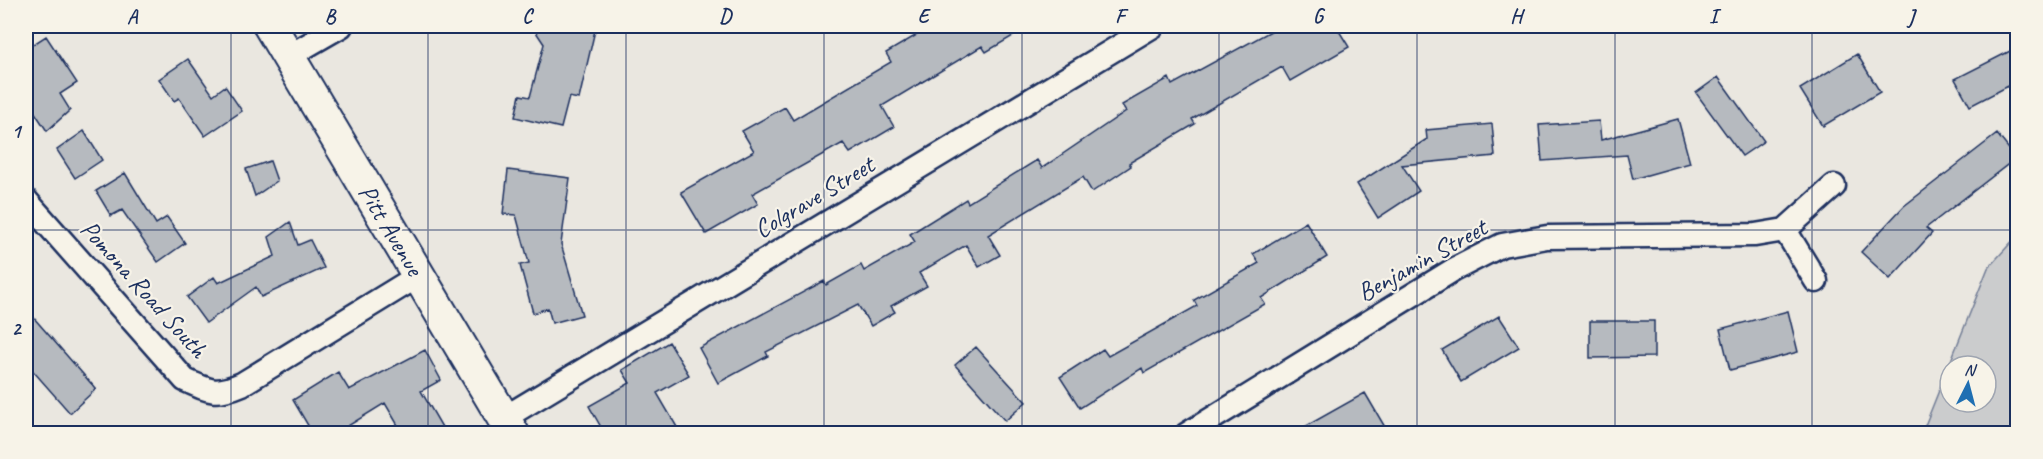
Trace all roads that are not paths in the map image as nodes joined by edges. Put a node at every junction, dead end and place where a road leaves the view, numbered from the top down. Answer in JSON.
{"nodes":[{"id":1,"x":270,"y":26,"type":"edge"},
{"id":2,"x":341,"y":26,"type":"edge"},
{"id":3,"x":1153,"y":26,"type":"edge"},
{"id":4,"x":289,"y":56,"type":"junction"},
{"id":5,"x":1834,"y":186,"type":"dead end"},
{"id":6,"x":26,"y":200,"type":"edge"},
{"id":7,"x":1785,"y":230,"type":"junction"},
{"id":8,"x":418,"y":276,"type":"junction"},
{"id":9,"x":1816,"y":281,"type":"dead end"},
{"id":10,"x":509,"y":426,"type":"edge"},
{"id":11,"x":1187,"y":434,"type":"edge"}],
"edges":[{"from":1,"to":4,"type":"street","name":"Pitt Avenue"},
{"from":2,"to":4,"type":"street"},
{"from":3,"to":10,"type":"street","name":"Colgrave Street"},
{"from":4,"to":8,"type":"street","name":"Pitt Avenue"},
{"from":5,"to":7,"type":"street"},
{"from":6,"to":8,"type":"street","name":"Pomona Road South"},
{"from":7,"to":9,"type":"street"},
{"from":7,"to":11,"type":"street","name":"Benjamin Street"},
{"from":8,"to":10,"type":"street","name":"Pitt Avenue"}]}
